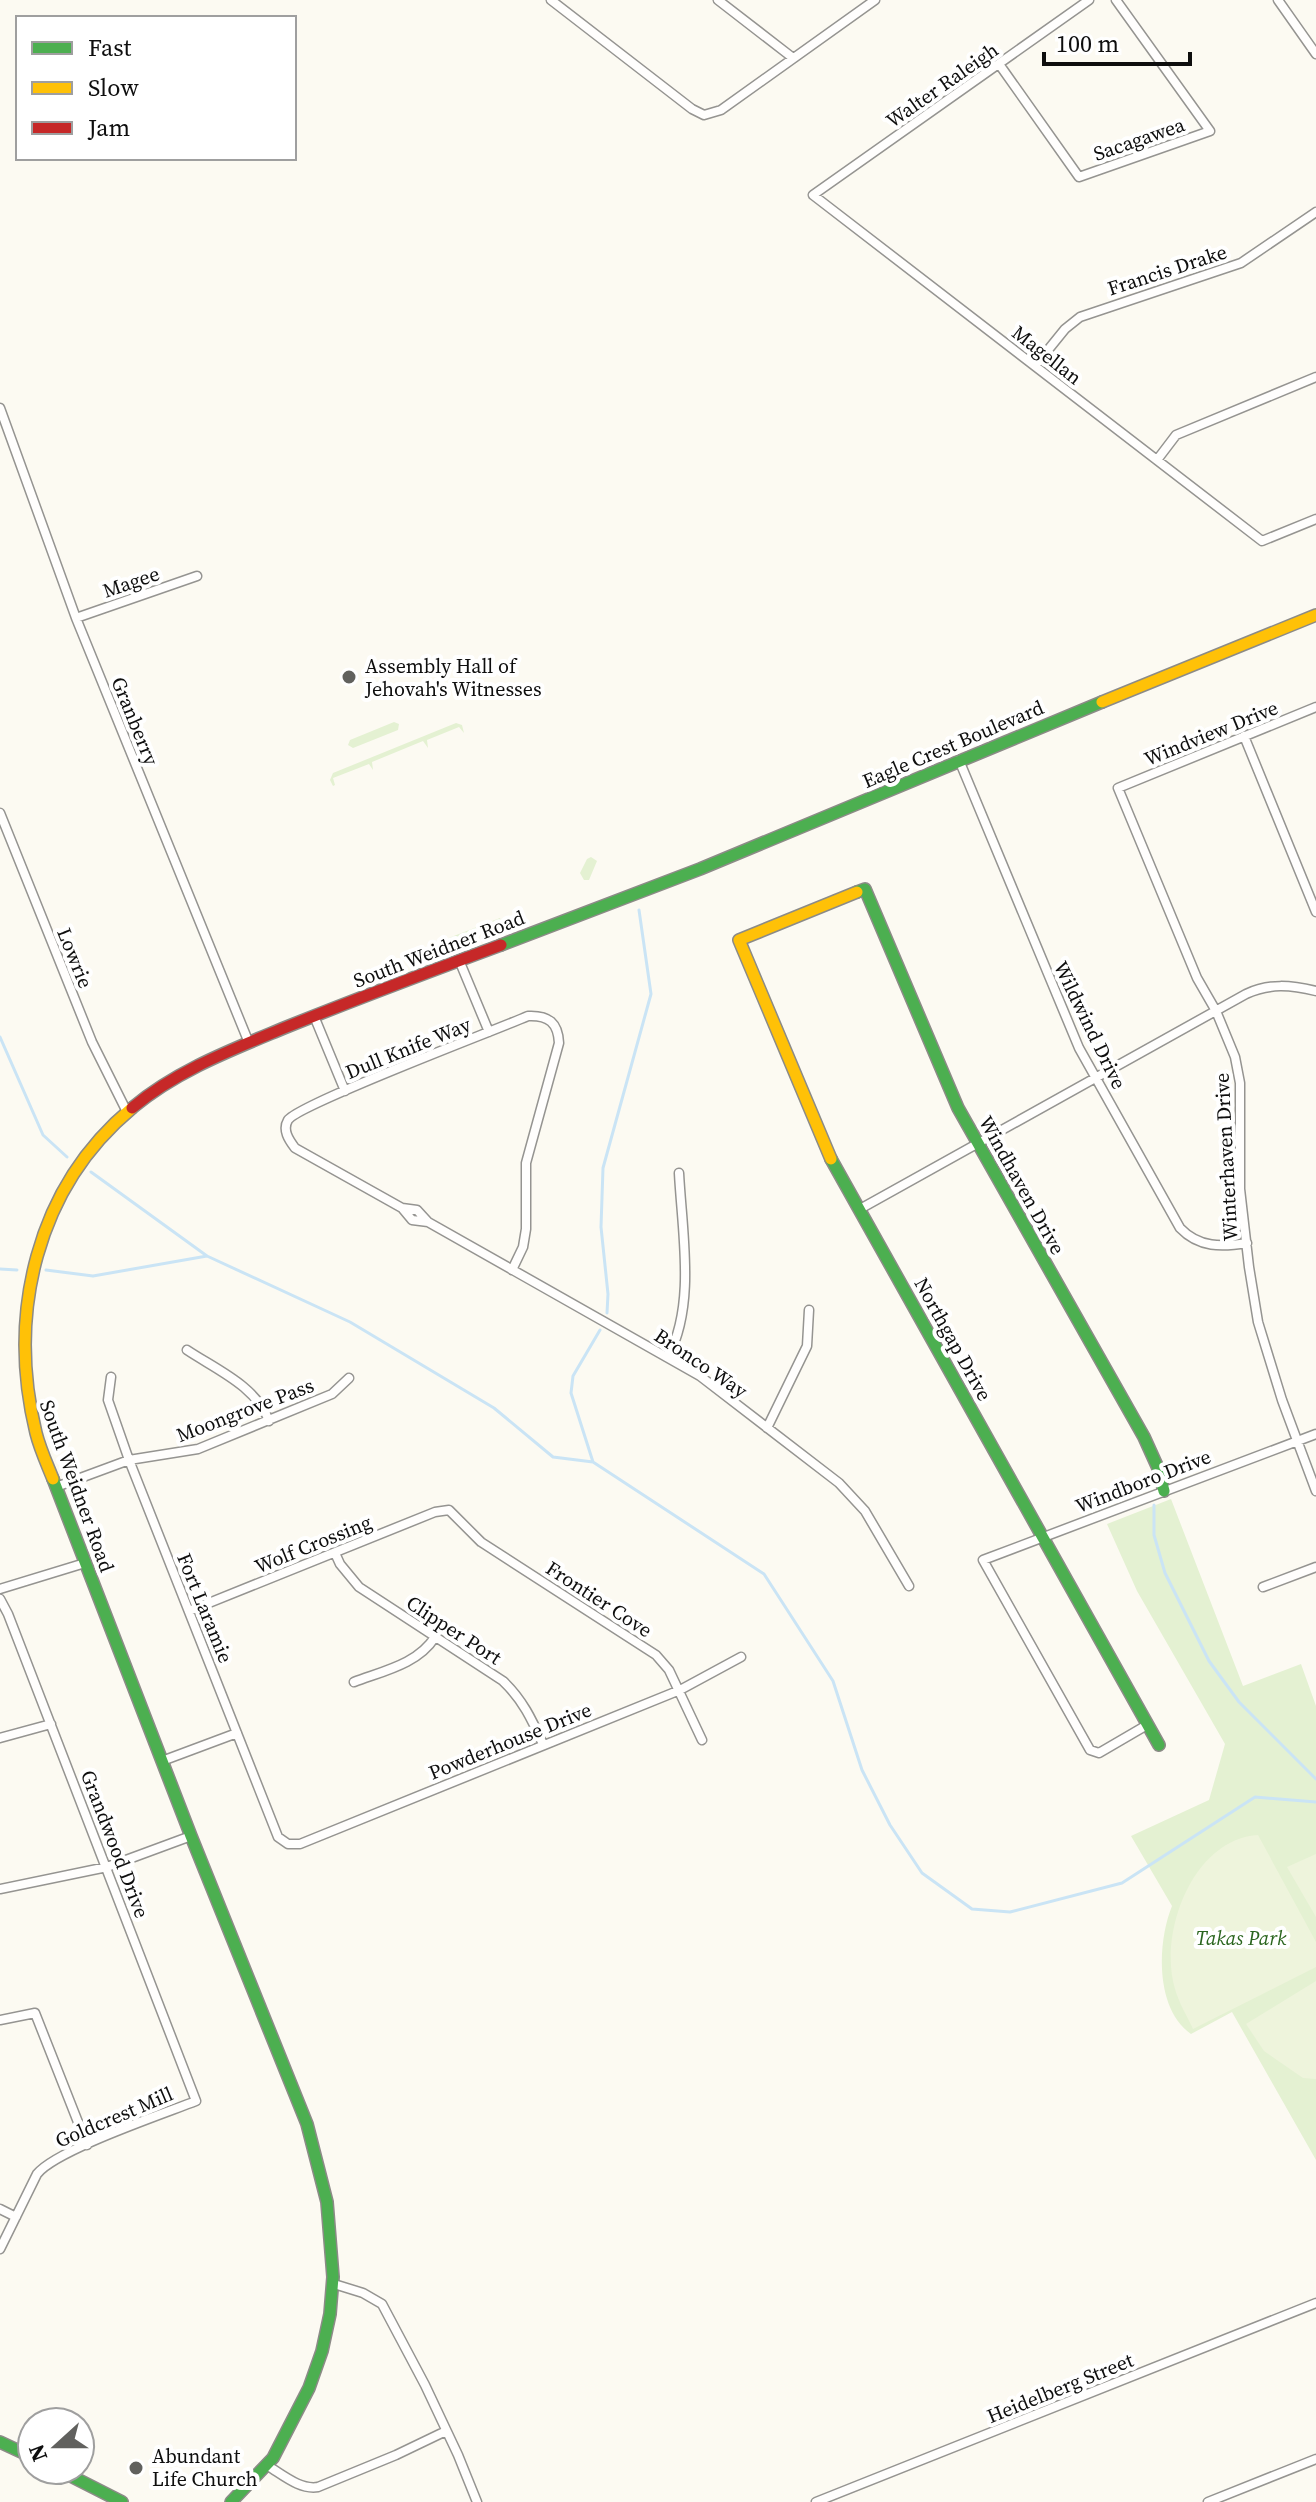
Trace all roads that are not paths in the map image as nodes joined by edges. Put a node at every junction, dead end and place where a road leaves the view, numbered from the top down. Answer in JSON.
{"nodes":[{"id":1,"x":551,"y":0,"type":"edge"},
{"id":2,"x":718,"y":0,"type":"edge"},
{"id":3,"x":875,"y":0,"type":"edge"},
{"id":4,"x":1089,"y":0,"type":"edge"},
{"id":5,"x":1116,"y":0,"type":"edge"},
{"id":6,"x":1278,"y":0,"type":"edge"},
{"id":7,"x":1316,"y":54,"type":"edge"},
{"id":8,"x":793,"y":58,"type":"junction"},
{"id":9,"x":999,"y":64,"type":"junction"},
{"id":10,"x":813,"y":195,"type":"joint"},
{"id":11,"x":1316,"y":212,"type":"edge"},
{"id":12,"x":1035,"y":366,"type":"junction"},
{"id":13,"x":1316,"y":377,"type":"edge"},
{"id":14,"x":0,"y":408,"type":"edge"},
{"id":15,"x":1157,"y":460,"type":"junction"},
{"id":16,"x":1316,"y":519,"type":"edge"},
{"id":17,"x":197,"y":576,"type":"dead end"},
{"id":18,"x":1316,"y":615,"type":"edge"},
{"id":19,"x":76,"y":618,"type":"junction"},
{"id":20,"x":1316,"y":707,"type":"edge"},
{"id":21,"x":1244,"y":736,"type":"junction"},
{"id":22,"x":959,"y":760,"type":"junction"},
{"id":23,"x":1118,"y":788,"type":"joint"},
{"id":24,"x":0,"y":813,"type":"edge"},
{"id":25,"x":605,"y":906,"type":"joint"},
{"id":26,"x":1316,"y":912,"type":"edge"},
{"id":27,"x":739,"y":940,"type":"joint"},
{"id":28,"x":459,"y":960,"type":"junction"},
{"id":29,"x":1316,"y":991,"type":"edge"},
{"id":30,"x":1216,"y":1011,"type":"junction"},
{"id":31,"x":314,"y":1016,"type":"junction"},
{"id":32,"x":489,"y":1032,"type":"junction"},
{"id":33,"x":249,"y":1043,"type":"junction"},
{"id":34,"x":1096,"y":1079,"type":"junction"},
{"id":35,"x":345,"y":1091,"type":"junction"},
{"id":36,"x":127,"y":1112,"type":"junction"},
{"id":37,"x":285,"y":1129,"type":"joint"},
{"id":38,"x":979,"y":1145,"type":"junction"},
{"id":39,"x":679,"y":1173,"type":"dead end"},
{"id":40,"x":860,"y":1209,"type":"junction"},
{"id":41,"x":1247,"y":1243,"type":"junction"},
{"id":42,"x":512,"y":1270,"type":"junction"},
{"id":43,"x":809,"y":1310,"type":"dead end"},
{"id":44,"x":187,"y":1350,"type":"dead end"},
{"id":45,"x":668,"y":1357,"type":"junction"},
{"id":46,"x":111,"y":1377,"type":"dead end"},
{"id":47,"x":349,"y":1378,"type":"dead end"},
{"id":48,"x":269,"y":1421,"type":"junction"},
{"id":49,"x":767,"y":1428,"type":"junction"},
{"id":50,"x":1316,"y":1434,"type":"edge"},
{"id":51,"x":1297,"y":1441,"type":"junction"},
{"id":52,"x":129,"y":1460,"type":"junction"},
{"id":53,"x":56,"y":1487,"type":"junction"},
{"id":54,"x":1164,"y":1491,"type":"junction"},
{"id":55,"x":1316,"y":1491,"type":"edge"},
{"id":56,"x":449,"y":1510,"type":"joint"},
{"id":57,"x":1041,"y":1537,"type":"junction"},
{"id":58,"x":335,"y":1553,"type":"junction"},
{"id":59,"x":85,"y":1563,"type":"junction"},
{"id":60,"x":1316,"y":1567,"type":"edge"},
{"id":61,"x":909,"y":1586,"type":"dead end"},
{"id":62,"x":1263,"y":1587,"type":"dead end"},
{"id":63,"x":0,"y":1589,"type":"edge"},
{"id":64,"x":0,"y":1599,"type":"edge"},
{"id":65,"x":189,"y":1611,"type":"junction"},
{"id":66,"x":435,"y":1637,"type":"junction"},
{"id":67,"x":741,"y":1657,"type":"dead end"},
{"id":68,"x":354,"y":1682,"type":"dead end"},
{"id":69,"x":680,"y":1690,"type":"junction"},
{"id":70,"x":51,"y":1724,"type":"junction"},
{"id":71,"x":1147,"y":1725,"type":"junction"},
{"id":72,"x":237,"y":1733,"type":"junction"},
{"id":73,"x":0,"y":1738,"type":"edge"},
{"id":74,"x":702,"y":1740,"type":"dead end"},
{"id":75,"x":543,"y":1744,"type":"junction"},
{"id":76,"x":1159,"y":1745,"type":"dead end"},
{"id":77,"x":162,"y":1761,"type":"junction"},
{"id":78,"x":191,"y":1836,"type":"junction"},
{"id":79,"x":288,"y":1844,"type":"joint"},
{"id":80,"x":107,"y":1867,"type":"junction"},
{"id":81,"x":0,"y":1889,"type":"edge"},
{"id":82,"x":0,"y":2020,"type":"edge"},
{"id":83,"x":196,"y":2101,"type":"joint"},
{"id":84,"x":87,"y":2145,"type":"junction"},
{"id":85,"x":0,"y":2209,"type":"edge"},
{"id":86,"x":16,"y":2217,"type":"junction"},
{"id":87,"x":0,"y":2249,"type":"edge"},
{"id":88,"x":334,"y":2284,"type":"junction"},
{"id":89,"x":1316,"y":2303,"type":"edge"},
{"id":90,"x":446,"y":2431,"type":"junction"},
{"id":91,"x":1316,"y":2459,"type":"edge"},
{"id":92,"x":268,"y":2466,"type":"junction"},
{"id":93,"x":90,"y":2486,"type":"edge"},
{"id":94,"x":122,"y":2502,"type":"edge"},
{"id":95,"x":231,"y":2502,"type":"edge"},
{"id":96,"x":477,"y":2502,"type":"edge"},
{"id":97,"x":816,"y":2502,"type":"edge"},
{"id":98,"x":1208,"y":2502,"type":"edge"}],
"edges":[{"from":1,"to":8,"type":"street"},
{"from":2,"to":8,"type":"street"},
{"from":3,"to":8,"type":"street"},
{"from":4,"to":9,"type":"street","name":"Walter Raleigh"},
{"from":5,"to":9,"type":"street","name":"Sacagawea"},
{"from":6,"to":7,"type":"street"},
{"from":9,"to":10,"type":"street","name":"Walter Raleigh"},
{"from":10,"to":12,"type":"street","name":"Magellan"},
{"from":11,"to":12,"type":"street","name":"Francis Drake"},
{"from":12,"to":15,"type":"street","name":"Magellan"},
{"from":13,"to":15,"type":"street"},
{"from":14,"to":19,"type":"street","name":"Granberry"},
{"from":15,"to":16,"type":"street","name":"Magellan"},
{"from":17,"to":19,"type":"street","name":"Magee"},
{"from":18,"to":22,"type":"main road","name":"Eagle Crest Boulevard"},
{"from":19,"to":33,"type":"street","name":"Granberry"},
{"from":20,"to":21,"type":"street","name":"Windview Drive"},
{"from":21,"to":23,"type":"street","name":"Windview Drive"},
{"from":21,"to":26,"type":"street"},
{"from":22,"to":25,"type":"main road","name":"Eagle Crest Boulevard"},
{"from":22,"to":34,"type":"street","name":"Wildwind Drive"},
{"from":23,"to":30,"type":"street","name":"Winterhaven Drive"},
{"from":24,"to":36,"type":"street","name":"Lowrie"},
{"from":25,"to":28,"type":"main road","name":"South Weidner Road"},
{"from":27,"to":38,"type":"main road","name":"Windhaven Drive"},
{"from":27,"to":40,"type":"main road","name":"Northgap Drive"},
{"from":28,"to":31,"type":"main road","name":"South Weidner Road"},
{"from":28,"to":32,"type":"street"},
{"from":29,"to":30,"type":"street"},
{"from":30,"to":34,"type":"street"},
{"from":30,"to":41,"type":"street","name":"Winterhaven Drive"},
{"from":31,"to":33,"type":"main road","name":"South Weidner Road"},
{"from":31,"to":35,"type":"street"},
{"from":32,"to":35,"type":"street","name":"Dull Knife Way"},
{"from":32,"to":42,"type":"street","name":"Dull Knife Way"},
{"from":33,"to":36,"type":"main road","name":"South Weidner Road"},
{"from":34,"to":38,"type":"street"},
{"from":34,"to":41,"type":"street","name":"Wildwind Drive"},
{"from":35,"to":37,"type":"street","name":"Dull Knife Way"},
{"from":36,"to":53,"type":"main road","name":"South Weidner Road"},
{"from":37,"to":42,"type":"street","name":"Bronco Way"},
{"from":38,"to":40,"type":"street"},
{"from":38,"to":54,"type":"main road","name":"Windhaven Drive"},
{"from":39,"to":45,"type":"street"},
{"from":40,"to":57,"type":"main road","name":"Northgap Drive"},
{"from":41,"to":51,"type":"street","name":"Winterhaven Drive"},
{"from":42,"to":45,"type":"street","name":"Bronco Way"},
{"from":43,"to":49,"type":"street"},
{"from":44,"to":48,"type":"street"},
{"from":45,"to":49,"type":"street","name":"Bronco Way"},
{"from":46,"to":52,"type":"street","name":"Fort Laramie"},
{"from":47,"to":48,"type":"street","name":"Moongrove Pass"},
{"from":48,"to":52,"type":"street","name":"Moongrove Pass"},
{"from":49,"to":61,"type":"street","name":"Bronco Way"},
{"from":50,"to":51,"type":"street","name":"Windboro Drive"},
{"from":51,"to":54,"type":"street","name":"Windboro Drive"},
{"from":51,"to":55,"type":"street","name":"Winterhaven Drive"},
{"from":52,"to":53,"type":"street","name":"Moongrove Pass"},
{"from":52,"to":65,"type":"street","name":"Fort Laramie"},
{"from":53,"to":59,"type":"main road","name":"South Weidner Road"},
{"from":54,"to":57,"type":"street","name":"Windboro Drive"},
{"from":56,"to":58,"type":"street","name":"Wolf Crossing"},
{"from":56,"to":69,"type":"street","name":"Frontier Cove"},
{"from":57,"to":71,"type":"main road","name":"Northgap Drive"},
{"from":57,"to":71,"type":"street","name":"Windboro Drive"},
{"from":58,"to":65,"type":"street","name":"Wolf Crossing"},
{"from":58,"to":66,"type":"street","name":"Clipper Port"},
{"from":59,"to":63,"type":"street"},
{"from":59,"to":77,"type":"main road","name":"South Weidner Road"},
{"from":60,"to":62,"type":"street"},
{"from":64,"to":70,"type":"street","name":"Grandwood Drive"},
{"from":65,"to":72,"type":"street","name":"Fort Laramie"},
{"from":66,"to":68,"type":"street"},
{"from":66,"to":75,"type":"street","name":"Clipper Port"},
{"from":67,"to":69,"type":"street","name":"Powderhouse Drive"},
{"from":69,"to":74,"type":"street","name":"Frontier Cove"},
{"from":69,"to":75,"type":"street","name":"Powderhouse Drive"},
{"from":70,"to":73,"type":"street"},
{"from":70,"to":80,"type":"street","name":"Grandwood Drive"},
{"from":71,"to":76,"type":"main road","name":"Northgap Drive"},
{"from":72,"to":77,"type":"street"},
{"from":72,"to":79,"type":"street","name":"Fort Laramie"},
{"from":75,"to":79,"type":"street","name":"Powderhouse Drive"},
{"from":77,"to":78,"type":"main road","name":"South Weidner Road"},
{"from":78,"to":80,"type":"street"},
{"from":78,"to":88,"type":"main road","name":"South Weidner Road"},
{"from":80,"to":81,"type":"street"},
{"from":80,"to":83,"type":"street","name":"Grandwood Drive"},
{"from":82,"to":84,"type":"street"},
{"from":83,"to":84,"type":"street","name":"Goldcrest Mill"},
{"from":84,"to":86,"type":"street","name":"Goldcrest Mill"},
{"from":85,"to":86,"type":"street"},
{"from":86,"to":87,"type":"street","name":"Goldcrest Mill"},
{"from":88,"to":90,"type":"street"},
{"from":88,"to":92,"type":"main road","name":"South Weidner Road"},
{"from":89,"to":97,"type":"street","name":"Heidelberg Street"},
{"from":90,"to":92,"type":"street"},
{"from":90,"to":96,"type":"street"},
{"from":91,"to":98,"type":"street"},
{"from":92,"to":95,"type":"main road","name":"South Weidner Road"},
{"from":93,"to":94,"type":"main road"}]}
